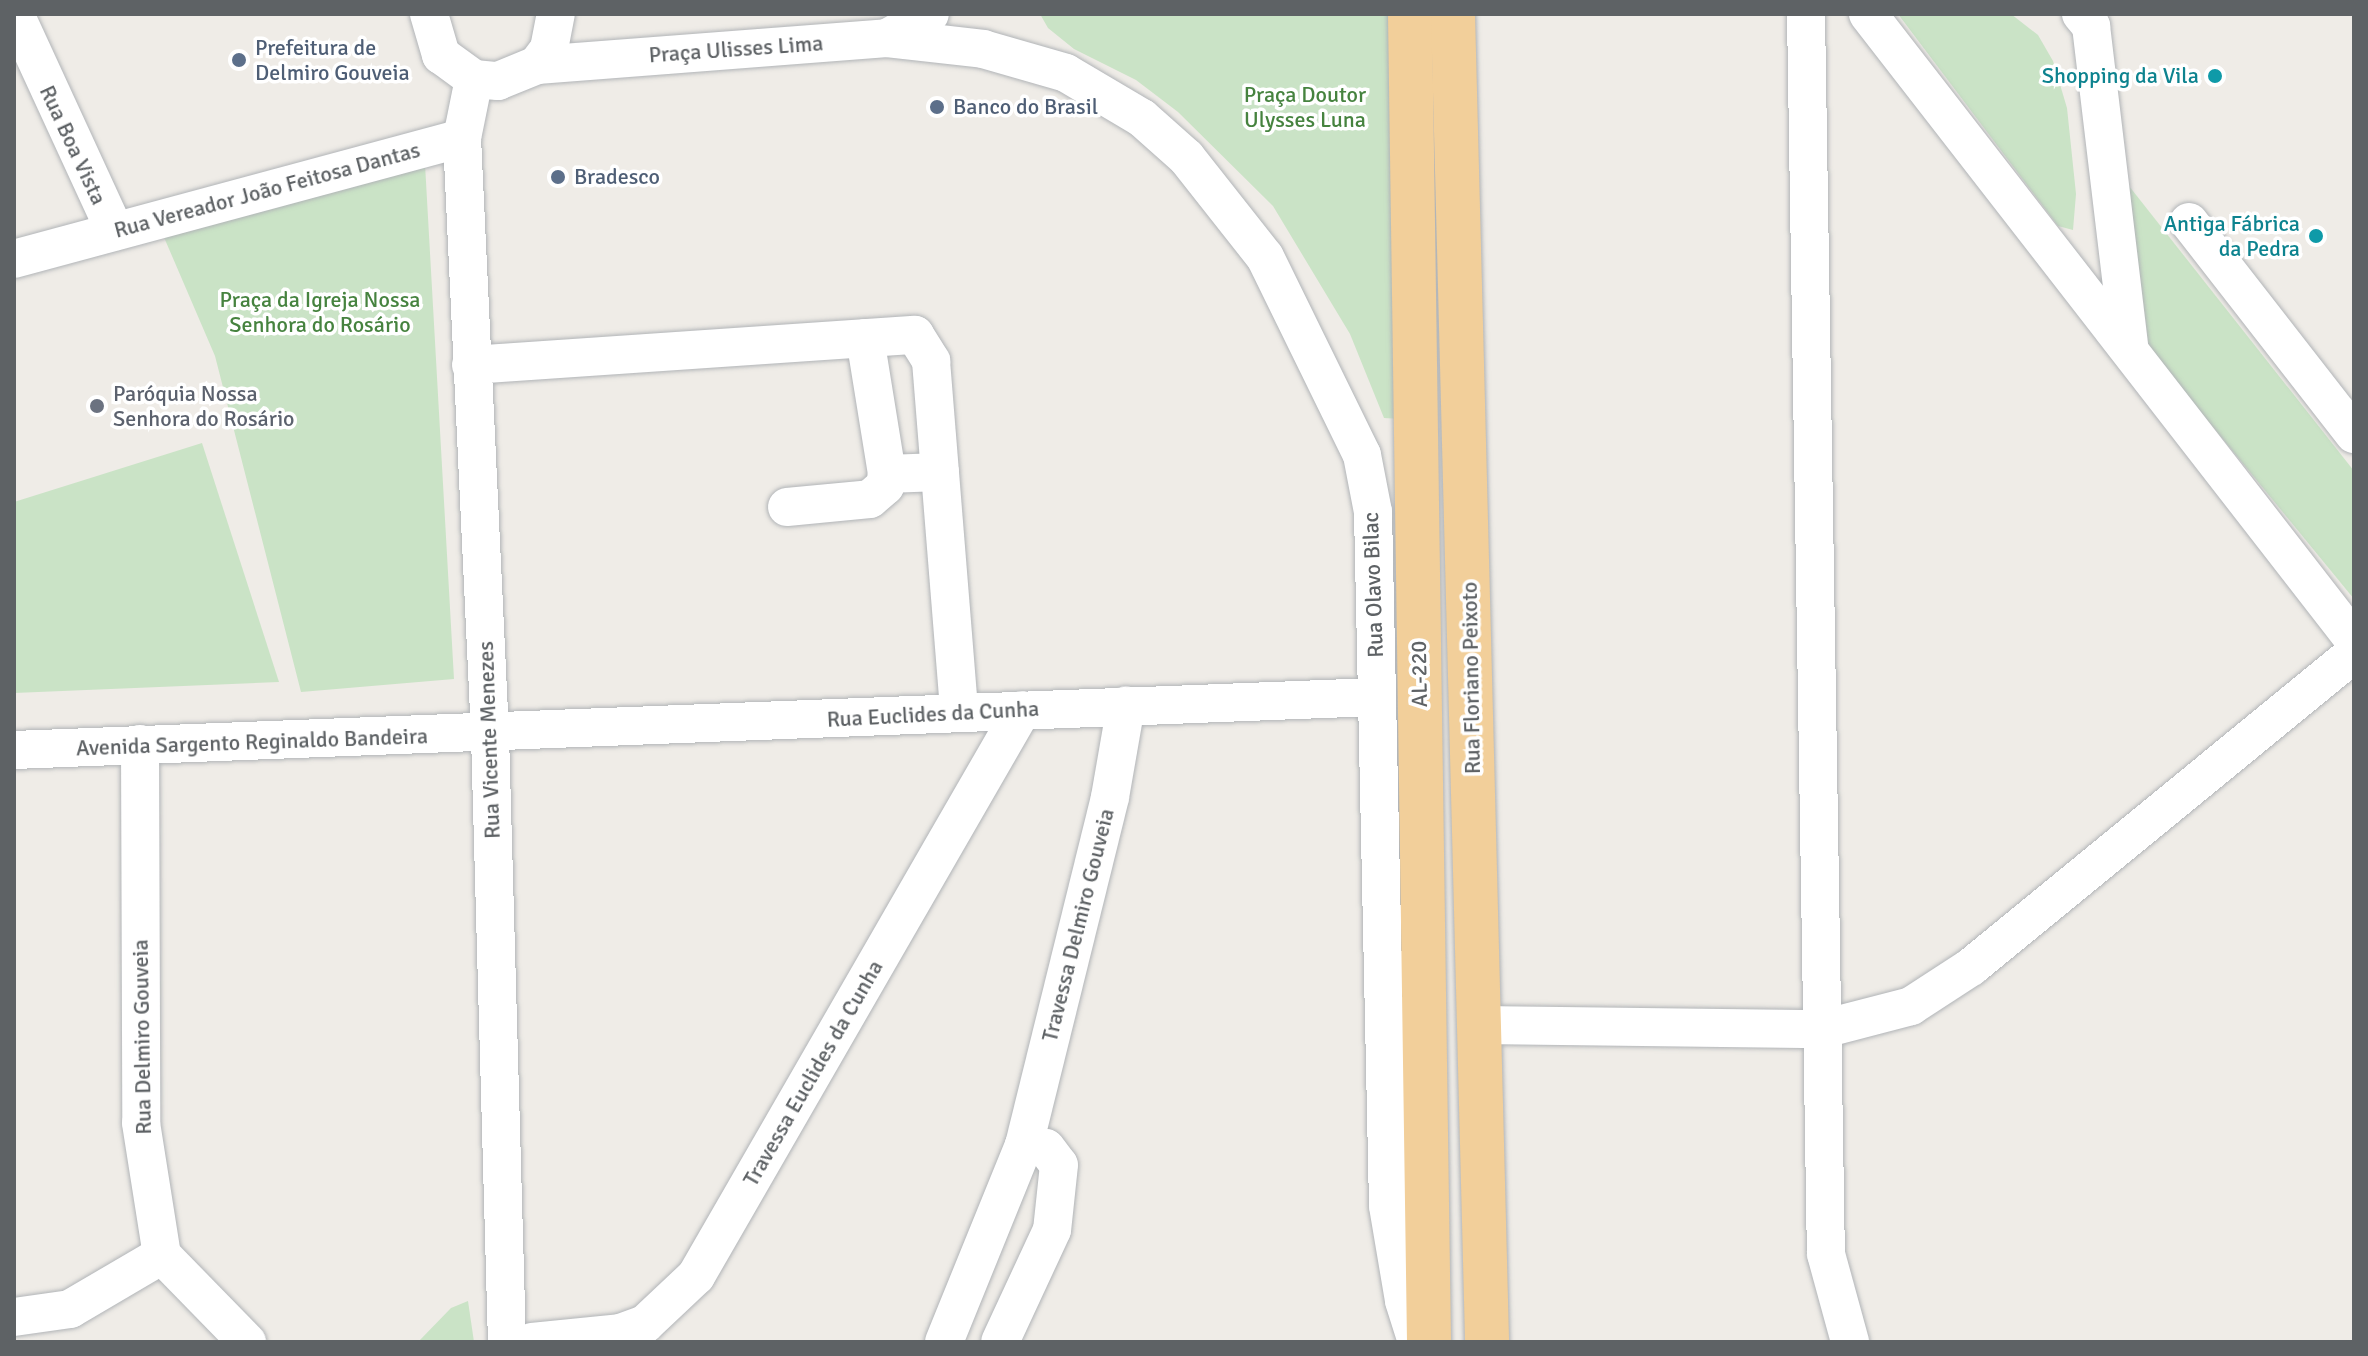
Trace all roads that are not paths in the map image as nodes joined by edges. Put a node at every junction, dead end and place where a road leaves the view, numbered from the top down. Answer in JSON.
{"nodes":[{"id":1,"x":15,"y":14,"type":"edge"},
{"id":2,"x":429,"y":14,"type":"edge"},
{"id":3,"x":556,"y":14,"type":"edge"},
{"id":4,"x":930,"y":14,"type":"edge"},
{"id":5,"x":1410,"y":14,"type":"edge"},
{"id":6,"x":1453,"y":14,"type":"edge"},
{"id":7,"x":1806,"y":14,"type":"edge"},
{"id":8,"x":1868,"y":14,"type":"edge"},
{"id":9,"x":2081,"y":14,"type":"edge"},
{"id":10,"x":887,"y":38,"type":"junction"},
{"id":11,"x":537,"y":65,"type":"junction"},
{"id":12,"x":474,"y":79,"type":"junction"},
{"id":13,"x":462,"y":138,"type":"junction"},
{"id":14,"x":2189,"y":222,"type":"dead end"},
{"id":15,"x":115,"y":231,"type":"junction"},
{"id":16,"x":14,"y":259,"type":"edge"},
{"id":17,"x":865,"y":338,"type":"junction"},
{"id":18,"x":2129,"y":346,"type":"junction"},
{"id":19,"x":471,"y":365,"type":"junction"},
{"id":20,"x":2354,"y":434,"type":"edge"},
{"id":21,"x":940,"y":472,"type":"junction"},
{"id":22,"x":887,"y":474,"type":"junction"},
{"id":23,"x":787,"y":507,"type":"dead end"},
{"id":24,"x":2354,"y":640,"type":"edge"},
{"id":25,"x":2354,"y":653,"type":"edge"},
{"id":26,"x":1376,"y":697,"type":"junction"},
{"id":27,"x":1126,"y":705,"type":"junction"},
{"id":28,"x":1022,"y":710,"type":"junction"},
{"id":29,"x":959,"y":712,"type":"junction"},
{"id":30,"x":490,"y":735,"type":"junction"},
{"id":31,"x":140,"y":744,"type":"junction"},
{"id":32,"x":14,"y":750,"type":"edge"},
{"id":33,"x":1480,"y":1025,"type":"junction"},
{"id":34,"x":1823,"y":1029,"type":"junction"},
{"id":35,"x":1024,"y":1145,"type":"junction"},
{"id":36,"x":162,"y":1255,"type":"junction"},
{"id":37,"x":29,"y":1325,"type":"edge"},
{"id":38,"x":1425,"y":1340,"type":"edge"},
{"id":39,"x":247,"y":1342,"type":"edge"},
{"id":40,"x":507,"y":1342,"type":"edge"},
{"id":41,"x":532,"y":1342,"type":"edge"},
{"id":42,"x":944,"y":1342,"type":"edge"},
{"id":43,"x":1000,"y":1342,"type":"edge"},
{"id":44,"x":1487,"y":1342,"type":"edge"},
{"id":45,"x":1850,"y":1342,"type":"edge"}],
"edges":[{"from":1,"to":15,"type":"street","name":"Rua Boa Vista"},
{"from":2,"to":12,"type":"street"},
{"from":3,"to":11,"type":"street"},
{"from":4,"to":10,"type":"street","name":"Praça Ulisses Lima"},
{"from":5,"to":38,"type":"highway","name":"AL-220","number":"AL-220"},
{"from":6,"to":33,"type":"highway","name":"Rua Floriano Peixoto"},
{"from":7,"to":34,"type":"street"},
{"from":8,"to":18,"type":"street"},
{"from":9,"to":18,"type":"street"},
{"from":10,"to":11,"type":"street","name":"Praça Ulisses Lima"},
{"from":10,"to":26,"type":"street","name":"Rua Olavo Bilac"},
{"from":11,"to":12,"type":"street","name":"Praça Ulisses Lima"},
{"from":12,"to":13,"type":"street"},
{"from":13,"to":15,"type":"street","name":"Rua Vereador João Feitosa Dantas"},
{"from":13,"to":19,"type":"street","name":"Rua Vicente Menezes"},
{"from":14,"to":20,"type":"street"},
{"from":15,"to":16,"type":"street","name":"Rua Vereador João Feitosa Dantas"},
{"from":17,"to":19,"type":"street"},
{"from":17,"to":21,"type":"street"},
{"from":17,"to":22,"type":"street"},
{"from":18,"to":24,"type":"street"},
{"from":19,"to":30,"type":"street","name":"Rua Vicente Menezes"},
{"from":21,"to":22,"type":"street"},
{"from":21,"to":29,"type":"street"},
{"from":22,"to":23,"type":"street"},
{"from":25,"to":34,"type":"street"},
{"from":26,"to":27,"type":"street","name":"Rua Euclides da Cunha"},
{"from":26,"to":38,"type":"street","name":"Rua Olavo Bilac"},
{"from":27,"to":28,"type":"street","name":"Rua Euclides da Cunha"},
{"from":27,"to":35,"type":"street","name":"Travessa Delmiro Gouveia"},
{"from":28,"to":29,"type":"street","name":"Rua Euclides da Cunha"},
{"from":28,"to":41,"type":"street","name":"Travessa Euclides da Cunha"},
{"from":29,"to":30,"type":"street","name":"Rua Euclides da Cunha"},
{"from":30,"to":31,"type":"street","name":"Avenida Sargento Reginaldo Bandeira"},
{"from":30,"to":40,"type":"street","name":"Rua Vicente Menezes"},
{"from":31,"to":32,"type":"street","name":"Avenida Sargento Reginaldo Bandeira"},
{"from":31,"to":36,"type":"street","name":"Rua Delmiro Gouveia"},
{"from":33,"to":34,"type":"street"},
{"from":33,"to":44,"type":"highway","name":"Rua Floriano Peixoto"},
{"from":34,"to":45,"type":"street"},
{"from":35,"to":42,"type":"street","name":"Travessa Delmiro Gouveia"},
{"from":35,"to":43,"type":"street"},
{"from":36,"to":37,"type":"street"},
{"from":36,"to":39,"type":"street"}]}
